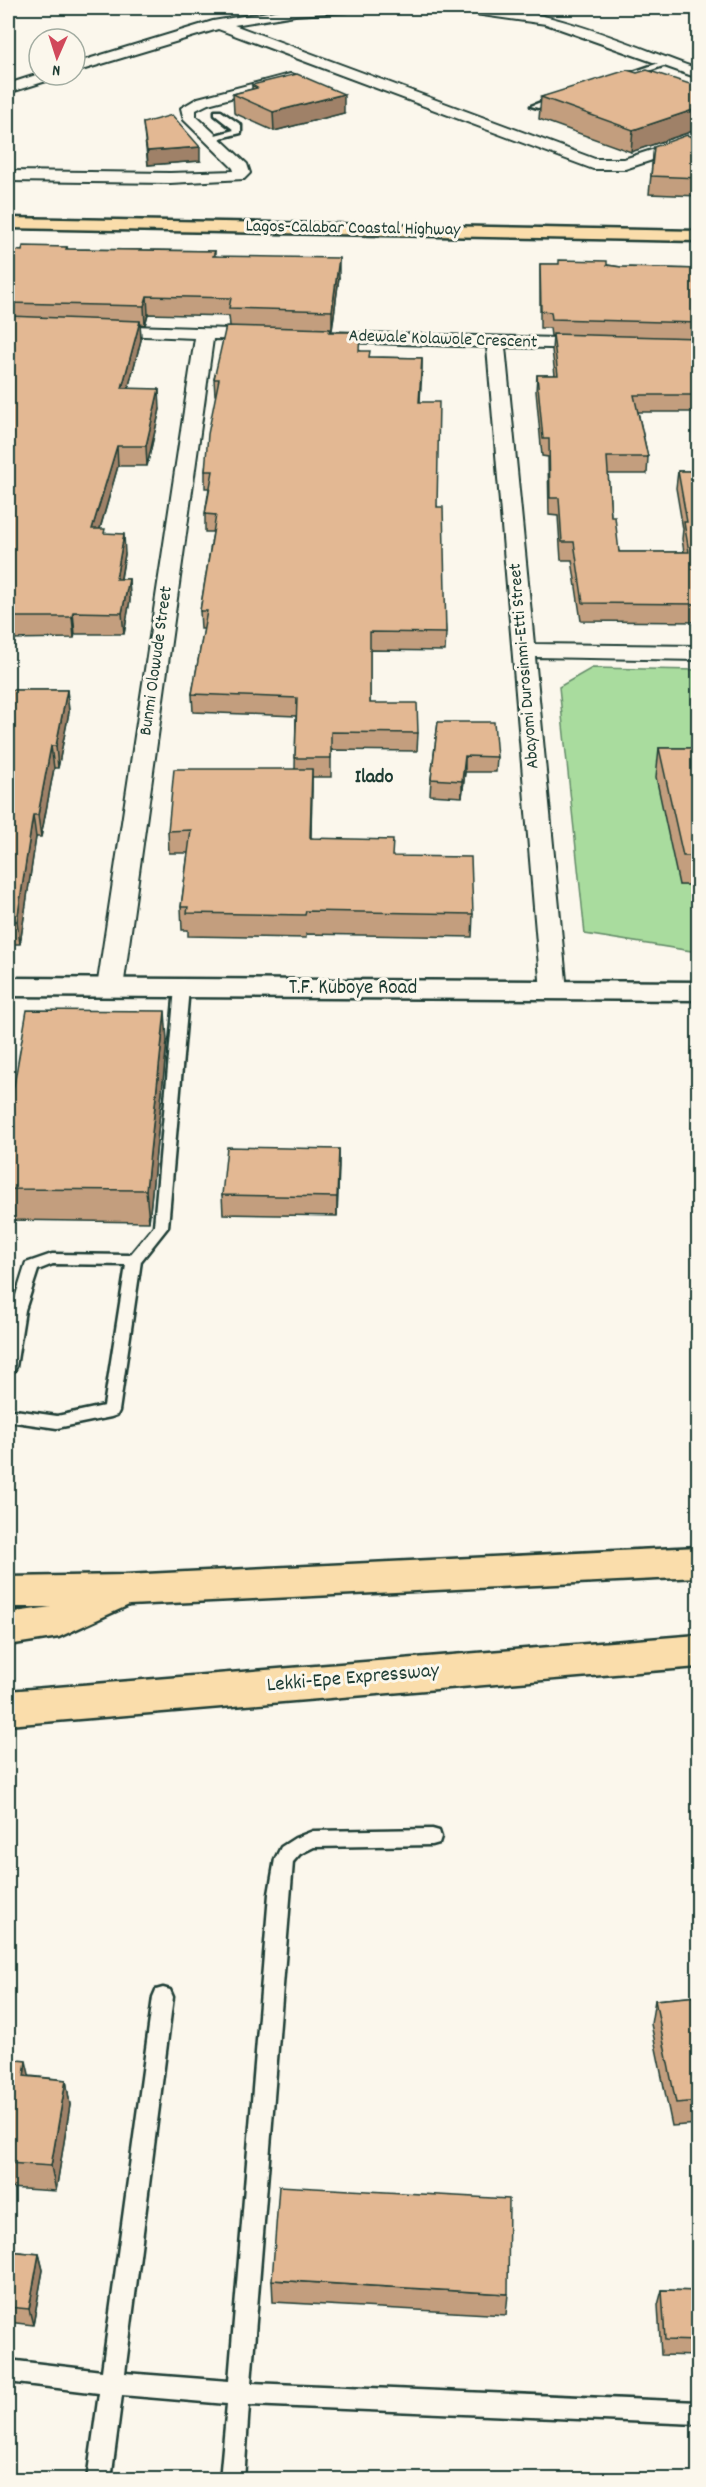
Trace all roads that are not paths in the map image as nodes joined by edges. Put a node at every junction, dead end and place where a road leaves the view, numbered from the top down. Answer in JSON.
{"nodes":[{"id":1,"x":347,"y":8,"type":"edge"},
{"id":2,"x":461,"y":8,"type":"edge"},
{"id":3,"x":218,"y":24,"type":"junction"},
{"id":4,"x":668,"y":63,"type":"junction"},
{"id":5,"x":87,"y":65,"type":"edge"},
{"id":6,"x":331,"y":67,"type":"junction"},
{"id":7,"x":699,"y":74,"type":"edge"},
{"id":8,"x":27,"y":75,"type":"edge"},
{"id":9,"x":8,"y":77,"type":"edge"},
{"id":10,"x":612,"y":81,"type":"edge"},
{"id":11,"x":27,"y":83,"type":"edge"},
{"id":12,"x":8,"y":89,"type":"edge"},
{"id":13,"x":568,"y":95,"type":"edge"},
{"id":14,"x":535,"y":106,"type":"dead end"},
{"id":15,"x":218,"y":113,"type":"dead end"},
{"id":16,"x":212,"y":139,"type":"junction"},
{"id":17,"x":699,"y":140,"type":"edge"},
{"id":18,"x":8,"y":176,"type":"edge"},
{"id":19,"x":8,"y":223,"type":"edge"},
{"id":20,"x":699,"y":236,"type":"edge"},
{"id":21,"x":77,"y":330,"type":"edge"},
{"id":22,"x":205,"y":334,"type":"junction"},
{"id":23,"x":496,"y":342,"type":"junction"},
{"id":24,"x":615,"y":345,"type":"edge"},
{"id":25,"x":525,"y":650,"type":"junction"},
{"id":26,"x":699,"y":653,"type":"edge"},
{"id":27,"x":8,"y":987,"type":"edge"},
{"id":28,"x":110,"y":988,"type":"junction"},
{"id":29,"x":182,"y":988,"type":"junction"},
{"id":30,"x":554,"y":990,"type":"junction"},
{"id":31,"x":699,"y":991,"type":"edge"},
{"id":32,"x":134,"y":1260,"type":"junction"},
{"id":33,"x":8,"y":1367,"type":"edge"},
{"id":34,"x":8,"y":1415,"type":"edge"},
{"id":35,"x":699,"y":1562,"type":"edge"},
{"id":36,"x":125,"y":1590,"type":"junction"},
{"id":37,"x":8,"y":1592,"type":"edge"},
{"id":38,"x":8,"y":1629,"type":"edge"},
{"id":39,"x":699,"y":1651,"type":"edge"},
{"id":40,"x":15,"y":1706,"type":"edge"},
{"id":41,"x":432,"y":1837,"type":"dead end"},
{"id":42,"x":163,"y":1997,"type":"dead end"},
{"id":43,"x":8,"y":2370,"type":"edge"},
{"id":44,"x":111,"y":2384,"type":"junction"},
{"id":45,"x":239,"y":2394,"type":"junction"},
{"id":46,"x":699,"y":2413,"type":"edge"},
{"id":47,"x":99,"y":2480,"type":"edge"},
{"id":48,"x":232,"y":2480,"type":"edge"}],
"edges":[{"from":1,"to":3,"type":"street"},
{"from":2,"to":4,"type":"street"},
{"from":3,"to":5,"type":"street"},
{"from":3,"to":6,"type":"street"},
{"from":4,"to":7,"type":"street"},
{"from":4,"to":10,"type":"lane"},
{"from":6,"to":16,"type":"street"},
{"from":6,"to":17,"type":"street"},
{"from":8,"to":9,"type":"street"},
{"from":9,"to":12,"type":"street"},
{"from":11,"to":12,"type":"street"},
{"from":13,"to":14,"type":"lane"},
{"from":15,"to":16,"type":"lane"},
{"from":16,"to":18,"type":"street"},
{"from":19,"to":20,"type":"highway","name":"Lagos-Calabar Coastal Highway"},
{"from":21,"to":22,"type":"street","name":"Adewale Kolawole Crescent"},
{"from":22,"to":23,"type":"street","name":"Adewale Kolawole Crescent"},
{"from":22,"to":28,"type":"street","name":"Bunmi Olowude Street"},
{"from":23,"to":24,"type":"street","name":"Adewale Kolawole Crescent"},
{"from":23,"to":25,"type":"street","name":"Abayomi Durosinmi-Etti Street"},
{"from":25,"to":26,"type":"street"},
{"from":25,"to":30,"type":"street","name":"Abayomi Durosinmi-Etti Street"},
{"from":27,"to":28,"type":"street","name":"T.F. Kuboye Road"},
{"from":28,"to":29,"type":"street","name":"T.F. Kuboye Road"},
{"from":29,"to":30,"type":"street","name":"T.F. Kuboye Road"},
{"from":29,"to":32,"type":"lane"},
{"from":30,"to":31,"type":"street","name":"T.F. Kuboye Road"},
{"from":32,"to":33,"type":"lane"},
{"from":32,"to":34,"type":"lane"},
{"from":35,"to":36,"type":"highway"},
{"from":36,"to":37,"type":"highway"},
{"from":36,"to":38,"type":"highway"},
{"from":39,"to":40,"type":"highway","name":"Lekki-Epe Expressway"},
{"from":41,"to":45,"type":"lane"},
{"from":42,"to":44,"type":"lane"},
{"from":43,"to":44,"type":"lane"},
{"from":44,"to":45,"type":"lane"},
{"from":44,"to":47,"type":"lane"},
{"from":45,"to":46,"type":"lane"},
{"from":45,"to":48,"type":"lane"}]}
